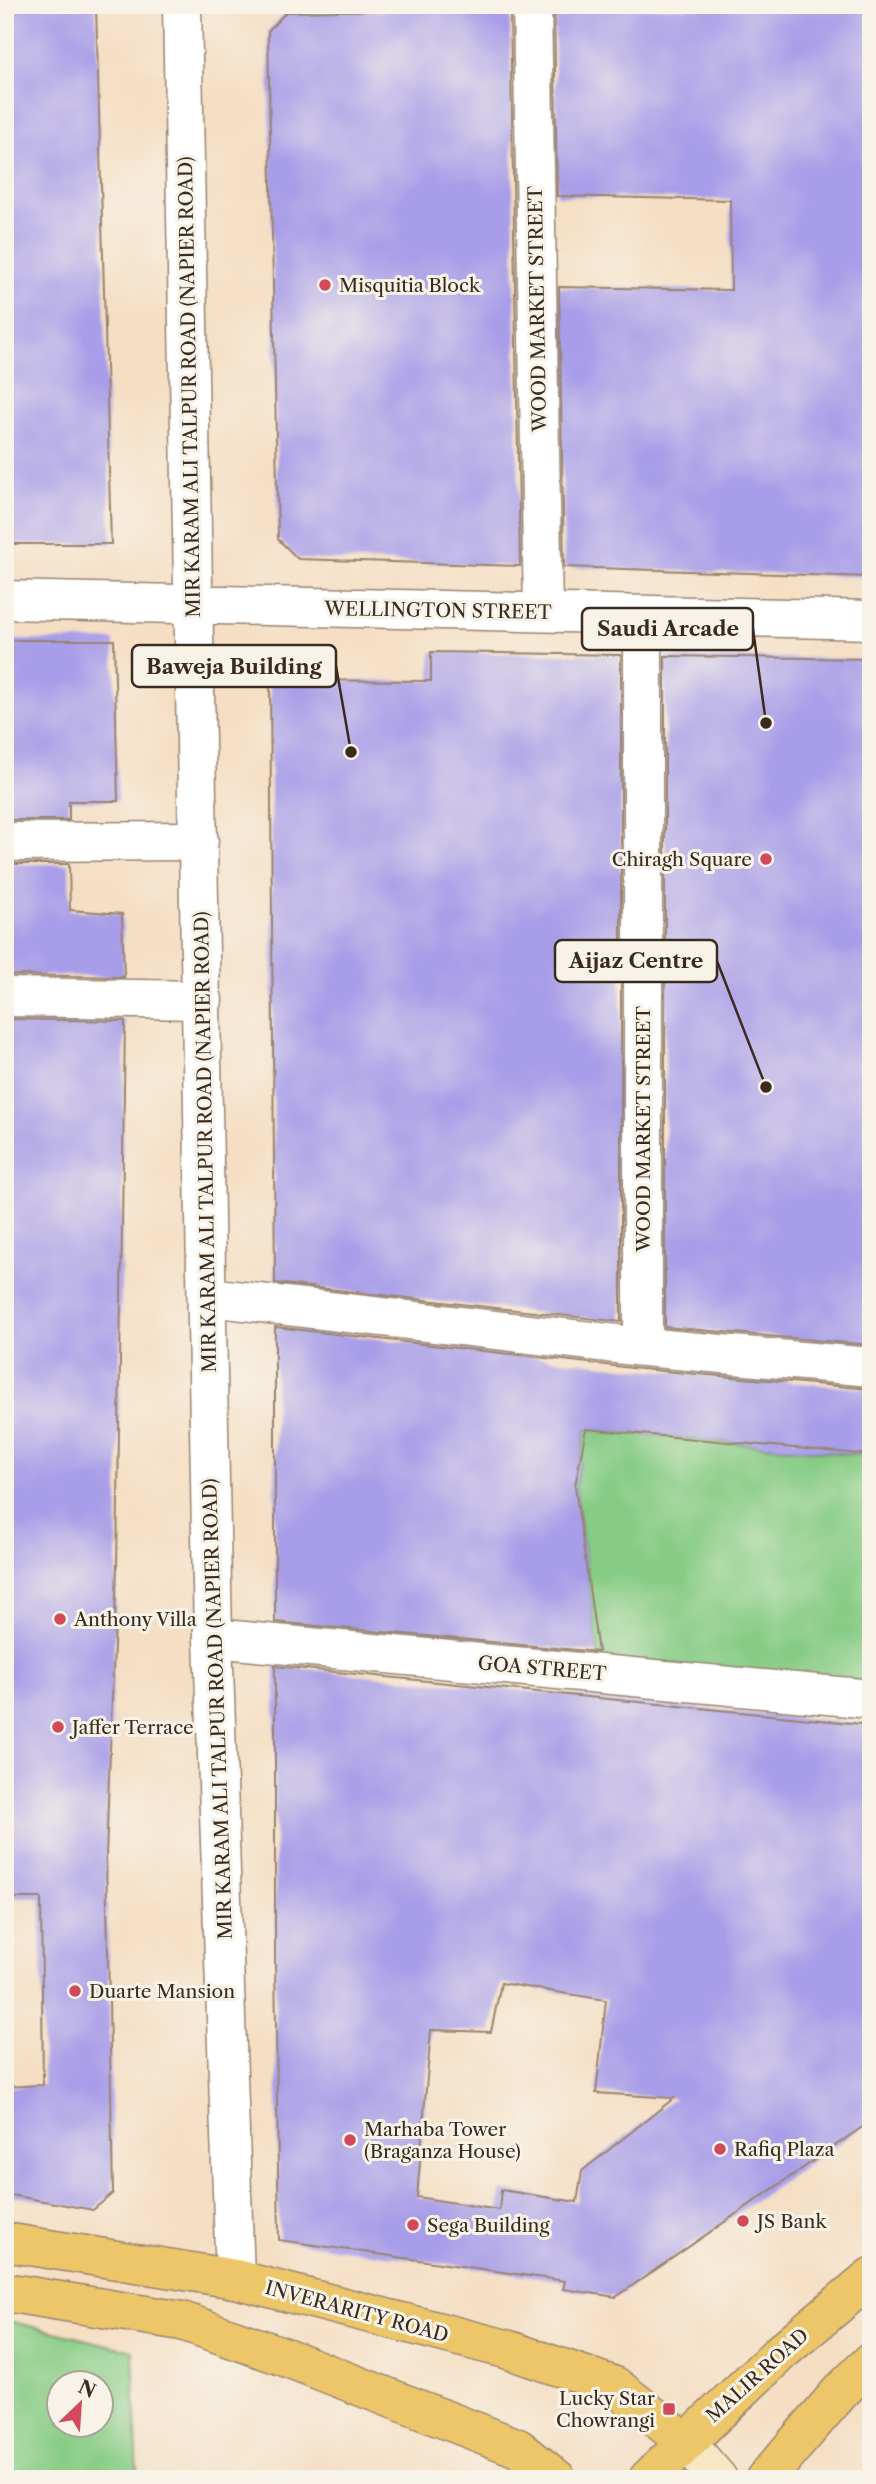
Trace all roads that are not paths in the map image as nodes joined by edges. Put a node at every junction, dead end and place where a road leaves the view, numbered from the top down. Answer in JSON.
{"nodes":[{"id":1,"x":182,"y":5,"type":"edge"},
{"id":2,"x":532,"y":5,"type":"edge"},
{"id":3,"x":5,"y":600,"type":"edge"},
{"id":4,"x":193,"y":604,"type":"junction"},
{"id":5,"x":543,"y":612,"type":"junction"},
{"id":6,"x":643,"y":617,"type":"junction"},
{"id":7,"x":871,"y":620,"type":"edge"},
{"id":8,"x":198,"y":841,"type":"junction"},
{"id":9,"x":5,"y":842,"type":"edge"},
{"id":10,"x":5,"y":997,"type":"edge"},
{"id":11,"x":203,"y":1000,"type":"junction"},
{"id":12,"x":209,"y":1297,"type":"junction"},
{"id":13,"x":643,"y":1347,"type":"junction"},
{"id":14,"x":871,"y":1367,"type":"edge"},
{"id":15,"x":213,"y":1638,"type":"junction"},
{"id":16,"x":871,"y":1699,"type":"edge"},
{"id":17,"x":5,"y":2242,"type":"edge"},
{"id":18,"x":871,"y":2277,"type":"edge"},
{"id":19,"x":235,"y":2279,"type":"junction"},
{"id":20,"x":5,"y":2292,"type":"edge"},
{"id":21,"x":871,"y":2362,"type":"edge"},
{"id":22,"x":685,"y":2441,"type":"junction"},
{"id":23,"x":557,"y":2479,"type":"edge"},
{"id":24,"x":649,"y":2479,"type":"edge"},
{"id":25,"x":718,"y":2479,"type":"edge"},
{"id":26,"x":765,"y":2479,"type":"edge"}],
"edges":[{"from":1,"to":4,"type":"street","name":"MIR KARAM ALI TALPUR ROAD (NAPIER ROAD)"},
{"from":2,"to":5,"type":"street","name":"WOOD MARKET STREET"},
{"from":3,"to":4,"type":"street","name":"WELLINGTON STREET"},
{"from":4,"to":5,"type":"street","name":"WELLINGTON STREET"},
{"from":4,"to":8,"type":"street","name":"MIR KARAM ALI TALPUR ROAD (NAPIER ROAD)"},
{"from":5,"to":6,"type":"street","name":"WELLINGTON STREET"},
{"from":6,"to":7,"type":"street","name":"WELLINGTON STREET"},
{"from":6,"to":13,"type":"street","name":"WOOD MARKET STREET"},
{"from":8,"to":9,"type":"street"},
{"from":8,"to":11,"type":"street","name":"MIR KARAM ALI TALPUR ROAD (NAPIER ROAD)"},
{"from":10,"to":11,"type":"street"},
{"from":11,"to":12,"type":"street","name":"MIR KARAM ALI TALPUR ROAD (NAPIER ROAD)"},
{"from":12,"to":13,"type":"street"},
{"from":12,"to":15,"type":"street","name":"MIR KARAM ALI TALPUR ROAD (NAPIER ROAD)"},
{"from":13,"to":14,"type":"street"},
{"from":15,"to":16,"type":"street","name":"GOA STREET"},
{"from":15,"to":19,"type":"street","name":"MIR KARAM ALI TALPUR ROAD (NAPIER ROAD)"},
{"from":17,"to":19,"type":"main road","name":"INVERARITY ROAD"},
{"from":18,"to":22,"type":"main road","name":"MALIR ROAD"},
{"from":19,"to":22,"type":"main road","name":"INVERARITY ROAD"},
{"from":20,"to":23,"type":"main road"},
{"from":21,"to":26,"type":"main road"},
{"from":22,"to":24,"type":"main road","name":"MALIR ROAD"},
{"from":22,"to":25,"type":"main road"}]}
